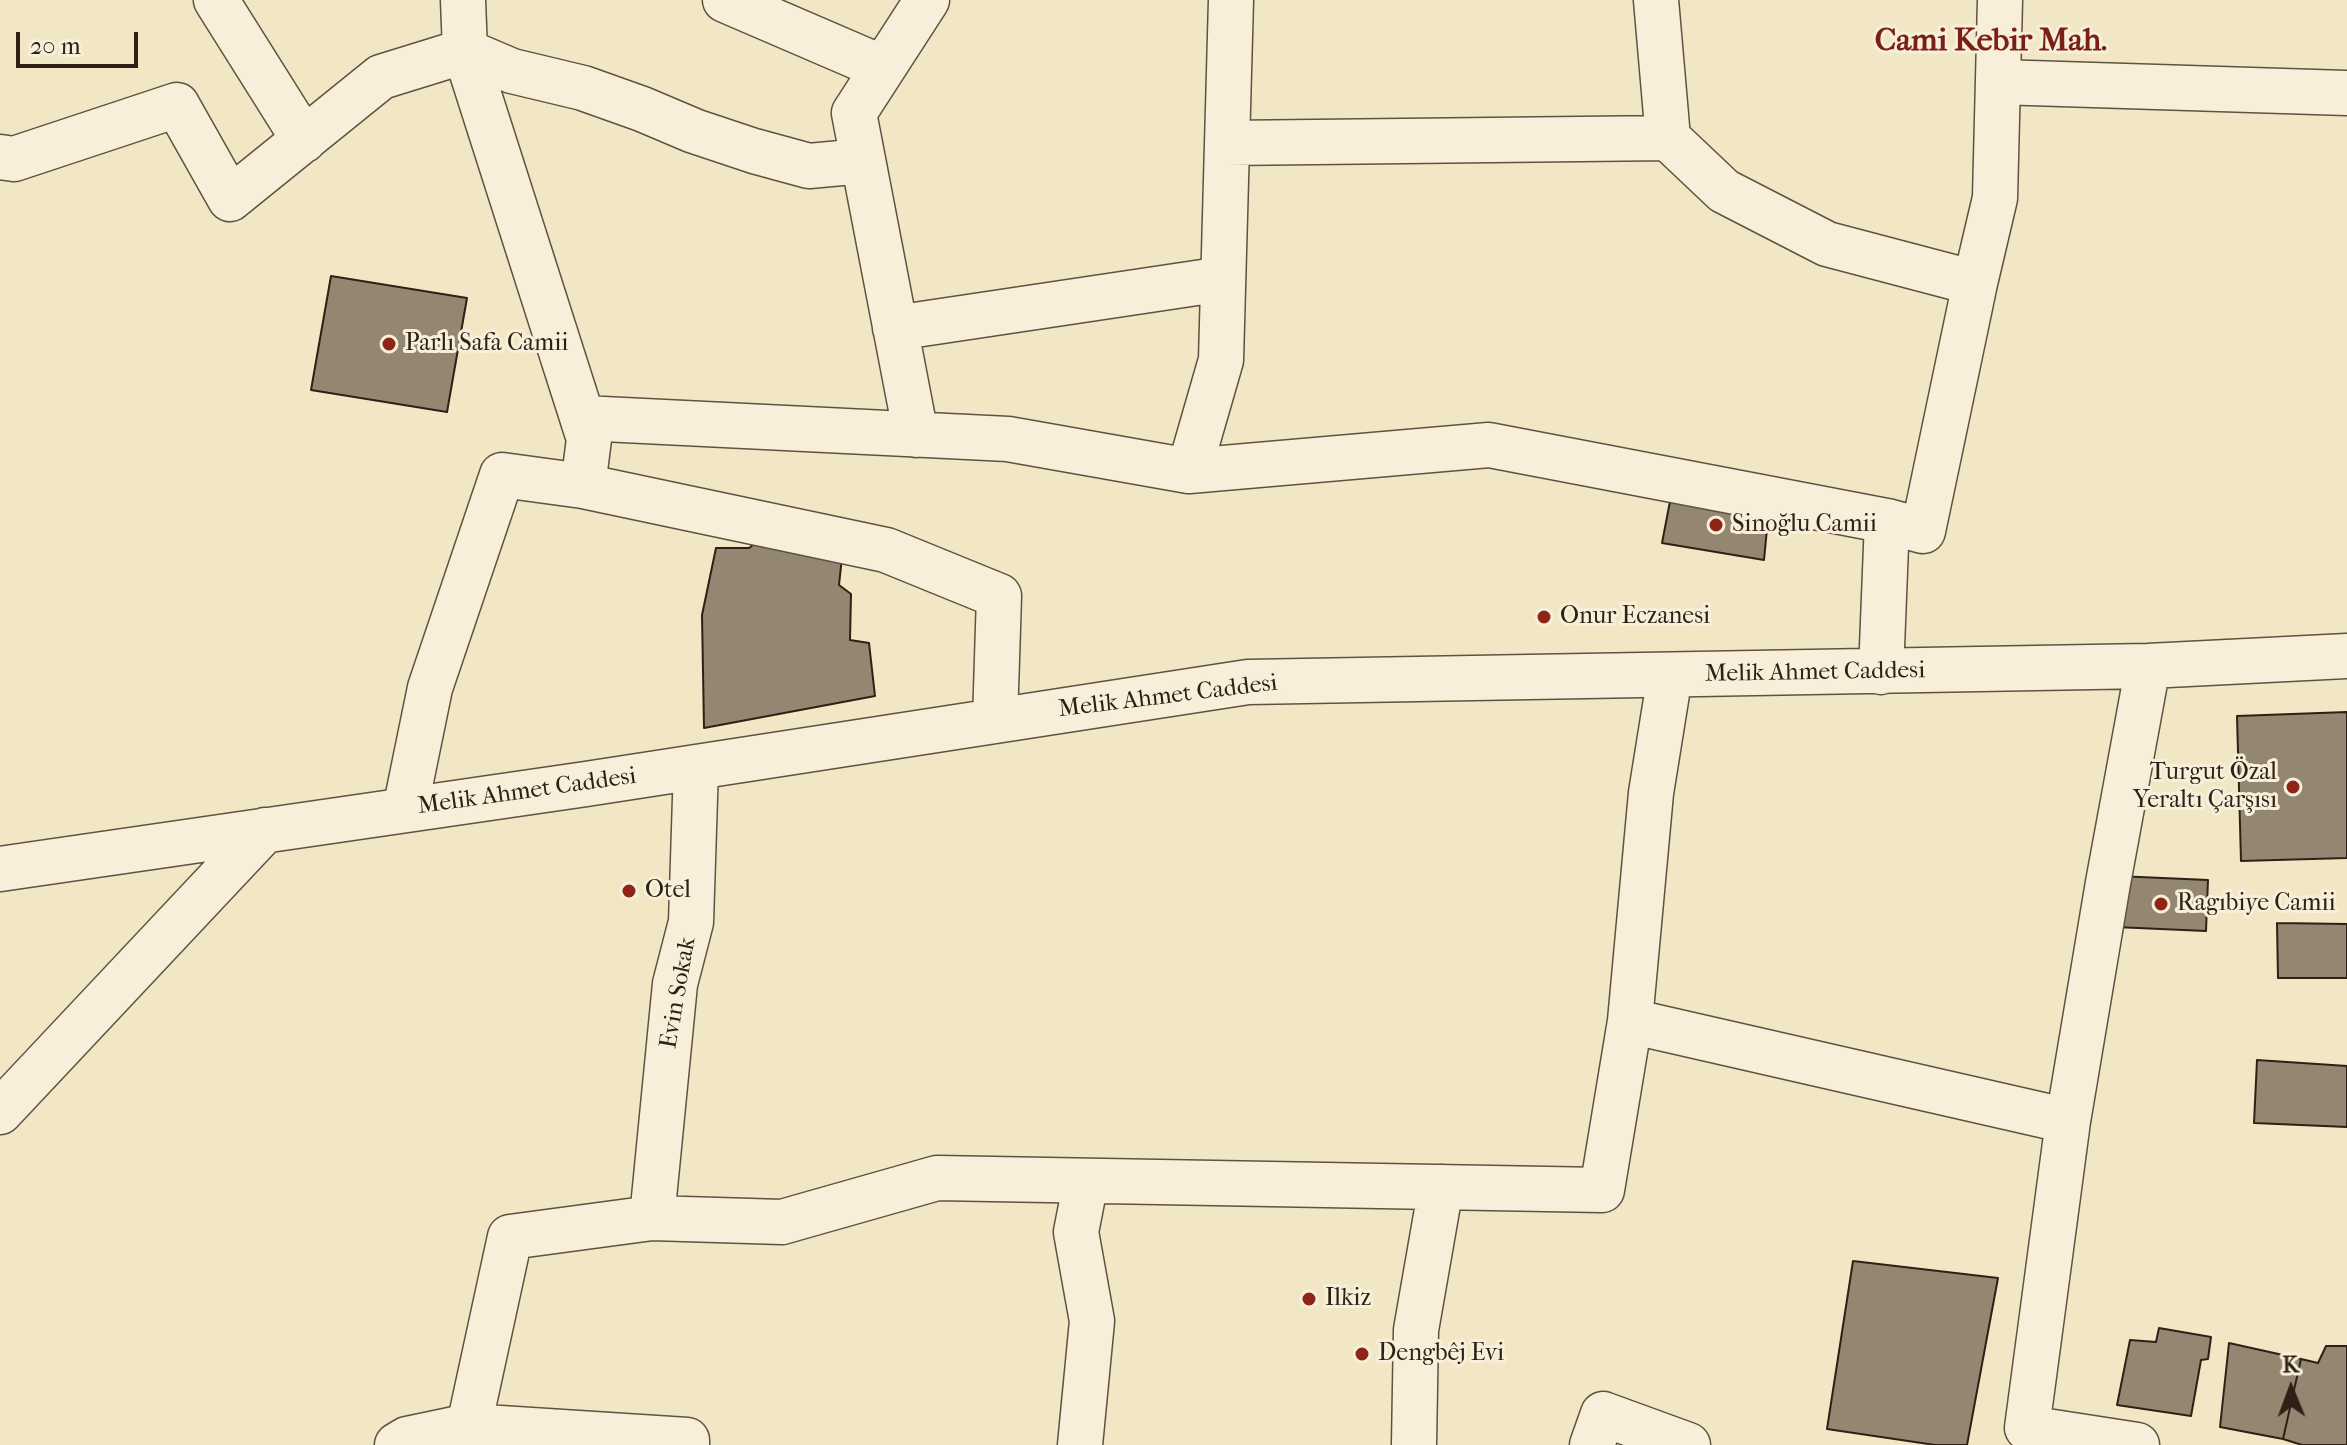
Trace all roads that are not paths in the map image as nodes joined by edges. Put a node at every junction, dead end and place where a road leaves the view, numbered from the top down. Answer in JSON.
{"nodes":[{"id":1,"x":216,"y":0,"type":"edge"},
{"id":2,"x":463,"y":0,"type":"edge"},
{"id":3,"x":725,"y":0,"type":"edge"},
{"id":4,"x":927,"y":0,"type":"edge"},
{"id":5,"x":1231,"y":0,"type":"edge"},
{"id":6,"x":1656,"y":0,"type":"edge"},
{"id":7,"x":2000,"y":0,"type":"edge"},
{"id":8,"x":465,"y":51,"type":"junction"},
{"id":9,"x":883,"y":68,"type":"junction"},
{"id":10,"x":1998,"y":82,"type":"junction"},
{"id":11,"x":2347,"y":93,"type":"edge"},
{"id":12,"x":1668,"y":138,"type":"junction"},
{"id":13,"x":304,"y":140,"type":"junction"},
{"id":14,"x":1227,"y":143,"type":"junction"},
{"id":15,"x":0,"y":157,"type":"edge"},
{"id":16,"x":863,"y":161,"type":"junction"},
{"id":17,"x":1223,"y":279,"type":"junction"},
{"id":18,"x":1975,"y":283,"type":"junction"},
{"id":19,"x":895,"y":328,"type":"junction"},
{"id":20,"x":583,"y":418,"type":"junction"},
{"id":21,"x":916,"y":435,"type":"junction"},
{"id":22,"x":1189,"y":471,"type":"junction"},
{"id":23,"x":583,"y":486,"type":"junction"},
{"id":24,"x":1887,"y":521,"type":"junction"},
{"id":25,"x":2347,"y":656,"type":"edge"},
{"id":26,"x":2148,"y":666,"type":"junction"},
{"id":27,"x":1881,"y":672,"type":"junction"},
{"id":28,"x":1670,"y":675,"type":"junction"},
{"id":29,"x":995,"y":721,"type":"junction"},
{"id":30,"x":696,"y":767,"type":"junction"},
{"id":31,"x":405,"y":810,"type":"junction"},
{"id":32,"x":265,"y":830,"type":"junction"},
{"id":33,"x":0,"y":869,"type":"edge"},
{"id":34,"x":1630,"y":1021,"type":"junction"},
{"id":35,"x":0,"y":1112,"type":"edge"},
{"id":36,"x":2068,"y":1121,"type":"junction"},
{"id":37,"x":1086,"y":1181,"type":"junction"},
{"id":38,"x":1441,"y":1187,"type":"junction"},
{"id":39,"x":652,"y":1218,"type":"junction"},
{"id":40,"x":469,"y":1426,"type":"junction"},
{"id":41,"x":2025,"y":1436,"type":"edge"},
{"id":42,"x":397,"y":1445,"type":"edge"},
{"id":43,"x":687,"y":1445,"type":"edge"},
{"id":44,"x":1080,"y":1445,"type":"edge"},
{"id":45,"x":1414,"y":1445,"type":"edge"},
{"id":46,"x":1592,"y":1445,"type":"edge"},
{"id":47,"x":1688,"y":1445,"type":"edge"},
{"id":48,"x":2137,"y":1445,"type":"edge"}],
"edges":[{"from":1,"to":13,"type":"street"},
{"from":2,"to":8,"type":"street"},
{"from":3,"to":9,"type":"street"},
{"from":4,"to":9,"type":"street"},
{"from":5,"to":14,"type":"street"},
{"from":6,"to":12,"type":"street"},
{"from":7,"to":10,"type":"street"},
{"from":8,"to":13,"type":"street"},
{"from":8,"to":16,"type":"street"},
{"from":8,"to":20,"type":"street"},
{"from":9,"to":16,"type":"street"},
{"from":10,"to":11,"type":"street"},
{"from":10,"to":18,"type":"street"},
{"from":12,"to":14,"type":"street"},
{"from":12,"to":18,"type":"street"},
{"from":13,"to":15,"type":"street"},
{"from":14,"to":17,"type":"street"},
{"from":16,"to":19,"type":"street"},
{"from":17,"to":19,"type":"street"},
{"from":17,"to":22,"type":"street"},
{"from":18,"to":24,"type":"street"},
{"from":19,"to":21,"type":"street"},
{"from":20,"to":21,"type":"street"},
{"from":20,"to":23,"type":"street"},
{"from":21,"to":22,"type":"street"},
{"from":22,"to":24,"type":"street"},
{"from":23,"to":29,"type":"street"},
{"from":23,"to":31,"type":"street"},
{"from":24,"to":27,"type":"street"},
{"from":25,"to":26,"type":"street","name":"Melik Ahmet Caddesi"},
{"from":26,"to":27,"type":"street","name":"Melik Ahmet Caddesi"},
{"from":26,"to":36,"type":"street"},
{"from":27,"to":28,"type":"street","name":"Melik Ahmet Caddesi"},
{"from":28,"to":29,"type":"street","name":"Melik Ahmet Caddesi"},
{"from":28,"to":34,"type":"street"},
{"from":29,"to":30,"type":"street","name":"Melik Ahmet Caddesi"},
{"from":30,"to":31,"type":"street","name":"Melik Ahmet Caddesi"},
{"from":30,"to":39,"type":"street","name":"Evin Sokak"},
{"from":31,"to":32,"type":"street","name":"Melik Ahmet Caddesi"},
{"from":32,"to":33,"type":"street","name":"Melik Ahmet Caddesi"},
{"from":32,"to":35,"type":"street"},
{"from":34,"to":36,"type":"street"},
{"from":34,"to":38,"type":"street"},
{"from":36,"to":41,"type":"street"},
{"from":37,"to":38,"type":"street"},
{"from":37,"to":39,"type":"street"},
{"from":37,"to":44,"type":"street"},
{"from":38,"to":45,"type":"street"},
{"from":39,"to":40,"type":"street"},
{"from":40,"to":42,"type":"street"},
{"from":40,"to":43,"type":"street"},
{"from":41,"to":48,"type":"street"},
{"from":46,"to":47,"type":"street"}]}
